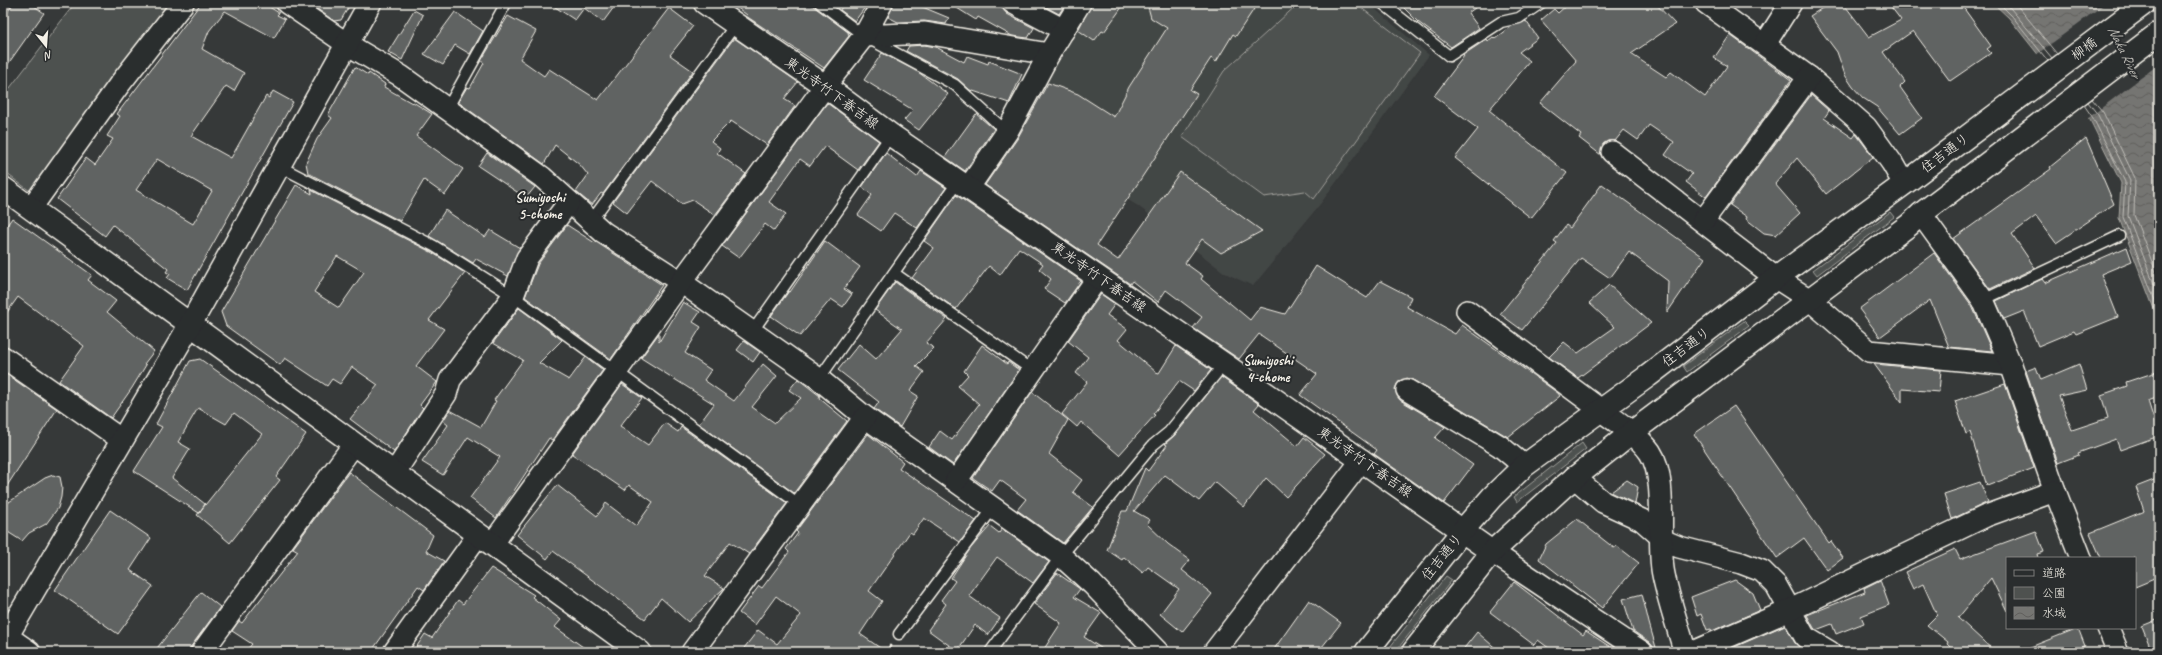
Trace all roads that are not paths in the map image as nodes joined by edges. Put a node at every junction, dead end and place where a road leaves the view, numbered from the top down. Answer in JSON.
{"nodes":[{"id":1,"x":183,"y":3,"type":"edge"},
{"id":2,"x":287,"y":3,"type":"edge"},
{"id":3,"x":370,"y":3,"type":"edge"},
{"id":4,"x":506,"y":3,"type":"edge"},
{"id":5,"x":706,"y":3,"type":"edge"},
{"id":6,"x":820,"y":3,"type":"edge"},
{"id":7,"x":882,"y":3,"type":"edge"},
{"id":8,"x":1013,"y":3,"type":"edge"},
{"id":9,"x":1080,"y":3,"type":"edge"},
{"id":10,"x":1382,"y":3,"type":"edge"},
{"id":11,"x":1541,"y":3,"type":"edge"},
{"id":12,"x":1706,"y":3,"type":"edge"},
{"id":13,"x":1791,"y":3,"type":"edge"},
{"id":14,"x":2144,"y":3,"type":"edge"},
{"id":15,"x":736,"y":24,"type":"junction"},
{"id":16,"x":1064,"y":30,"type":"junction"},
{"id":17,"x":2159,"y":33,"type":"edge"},
{"id":18,"x":864,"y":36,"type":"junction"},
{"id":19,"x":347,"y":44,"type":"junction"},
{"id":20,"x":1764,"y":44,"type":"junction"},
{"id":21,"x":1049,"y":54,"type":"junction"},
{"id":22,"x":1809,"y":76,"type":"junction"},
{"id":23,"x":2042,"y":81,"type":"joint"},
{"id":24,"x":825,"y":86,"type":"junction"},
{"id":25,"x":447,"y":109,"type":"junction"},
{"id":26,"x":1007,"y":132,"type":"junction"},
{"id":27,"x":890,"y":135,"type":"junction"},
{"id":28,"x":1612,"y":152,"type":"dead end"},
{"id":29,"x":279,"y":166,"type":"junction"},
{"id":30,"x":964,"y":184,"type":"junction"},
{"id":31,"x":1904,"y":184,"type":"junction"},
{"id":32,"x":3,"y":188,"type":"edge"},
{"id":33,"x":569,"y":202,"type":"junction"},
{"id":34,"x":31,"y":208,"type":"junction"},
{"id":35,"x":1921,"y":214,"type":"junction"},
{"id":36,"x":591,"y":221,"type":"junction"},
{"id":37,"x":1703,"y":222,"type":"junction"},
{"id":38,"x":2119,"y":236,"type":"dead end"},
{"id":39,"x":894,"y":273,"type":"junction"},
{"id":40,"x":1098,"y":277,"type":"junction"},
{"id":41,"x":1776,"y":278,"type":"junction"},
{"id":42,"x":681,"y":282,"type":"junction"},
{"id":43,"x":513,"y":296,"type":"junction"},
{"id":44,"x":1810,"y":300,"type":"junction"},
{"id":45,"x":1983,"y":300,"type":"junction"},
{"id":46,"x":1467,"y":311,"type":"dead end"},
{"id":47,"x":190,"y":324,"type":"junction"},
{"id":48,"x":752,"y":332,"type":"junction"},
{"id":49,"x":3,"y":357,"type":"edge"},
{"id":50,"x":1224,"y":364,"type":"junction"},
{"id":51,"x":2010,"y":365,"type":"junction"},
{"id":52,"x":1033,"y":371,"type":"junction"},
{"id":53,"x":616,"y":373,"type":"junction"},
{"id":54,"x":819,"y":379,"type":"junction"},
{"id":55,"x":1407,"y":390,"type":"dead end"},
{"id":56,"x":1601,"y":410,"type":"junction"},
{"id":57,"x":865,"y":417,"type":"junction"},
{"id":58,"x":1631,"y":433,"type":"junction"},
{"id":59,"x":122,"y":440,"type":"junction"},
{"id":60,"x":354,"y":444,"type":"junction"},
{"id":61,"x":1362,"y":460,"type":"junction"},
{"id":62,"x":1524,"y":466,"type":"junction"},
{"id":63,"x":395,"y":472,"type":"junction"},
{"id":64,"x":1574,"y":477,"type":"junction"},
{"id":65,"x":956,"y":481,"type":"junction"},
{"id":66,"x":2055,"y":491,"type":"junction"},
{"id":67,"x":800,"y":505,"type":"junction"},
{"id":68,"x":994,"y":507,"type":"junction"},
{"id":69,"x":1463,"y":530,"type":"junction"},
{"id":70,"x":1659,"y":536,"type":"junction"},
{"id":71,"x":486,"y":539,"type":"junction"},
{"id":72,"x":1492,"y":552,"type":"junction"},
{"id":73,"x":1061,"y":556,"type":"junction"},
{"id":74,"x":2081,"y":557,"type":"edge"},
{"id":75,"x":1790,"y":610,"type":"junction"},
{"id":76,"x":2108,"y":629,"type":"edge"},
{"id":77,"x":899,"y":634,"type":"dead end"},
{"id":78,"x":5,"y":635,"type":"edge"},
{"id":79,"x":29,"y":652,"type":"edge"},
{"id":80,"x":202,"y":652,"type":"edge"},
{"id":81,"x":394,"y":652,"type":"edge"},
{"id":82,"x":640,"y":652,"type":"edge"},
{"id":83,"x":692,"y":652,"type":"edge"},
{"id":84,"x":990,"y":652,"type":"edge"},
{"id":85,"x":1158,"y":652,"type":"edge"},
{"id":86,"x":1214,"y":652,"type":"edge"},
{"id":87,"x":1366,"y":652,"type":"edge"},
{"id":88,"x":1413,"y":652,"type":"edge"},
{"id":89,"x":1642,"y":652,"type":"edge"},
{"id":90,"x":1685,"y":652,"type":"edge"},
{"id":91,"x":1693,"y":652,"type":"edge"},
{"id":92,"x":1830,"y":652,"type":"edge"},
{"id":93,"x":2118,"y":652,"type":"edge"}],
"edges":[{"from":1,"to":34,"type":"street"},
{"from":2,"to":19,"type":"street"},
{"from":3,"to":19,"type":"street"},
{"from":4,"to":25,"type":"lane"},
{"from":5,"to":15,"type":"street","name":"東光寺竹下春吉線"},
{"from":6,"to":18,"type":"lane"},
{"from":7,"to":18,"type":"street"},
{"from":8,"to":16,"type":"street"},
{"from":9,"to":16,"type":"street"},
{"from":10,"to":11,"type":"lane"},
{"from":12,"to":20,"type":"street"},
{"from":13,"to":20,"type":"street"},
{"from":14,"to":23,"type":"street","name":"柳橋"},
{"from":15,"to":24,"type":"street","name":"東光寺竹下春吉線"},
{"from":15,"to":36,"type":"lane"},
{"from":16,"to":21,"type":"street"},
{"from":17,"to":35,"type":"street"},
{"from":18,"to":21,"type":"street"},
{"from":18,"to":24,"type":"street"},
{"from":18,"to":26,"type":"lane"},
{"from":19,"to":25,"type":"street"},
{"from":19,"to":29,"type":"street"},
{"from":20,"to":22,"type":"street"},
{"from":21,"to":26,"type":"street"},
{"from":22,"to":31,"type":"street"},
{"from":22,"to":37,"type":"street"},
{"from":23,"to":31,"type":"street","name":"住吉通り"},
{"from":24,"to":27,"type":"street","name":"東光寺竹下春吉線"},
{"from":24,"to":42,"type":"street"},
{"from":25,"to":33,"type":"street"},
{"from":26,"to":30,"type":"street"},
{"from":27,"to":30,"type":"street","name":"東光寺竹下春吉線"},
{"from":27,"to":48,"type":"lane"},
{"from":28,"to":37,"type":"street"},
{"from":29,"to":43,"type":"lane"},
{"from":29,"to":47,"type":"street"},
{"from":30,"to":39,"type":"lane"},
{"from":30,"to":40,"type":"street","name":"東光寺竹下春吉線"},
{"from":31,"to":41,"type":"street","name":"住吉通り"},
{"from":32,"to":34,"type":"street"},
{"from":33,"to":36,"type":"street"},
{"from":33,"to":43,"type":"street"},
{"from":34,"to":47,"type":"street"},
{"from":35,"to":44,"type":"street"},
{"from":35,"to":45,"type":"street"},
{"from":36,"to":42,"type":"street"},
{"from":37,"to":41,"type":"street"},
{"from":38,"to":45,"type":"lane"},
{"from":39,"to":52,"type":"lane"},
{"from":39,"to":54,"type":"lane"},
{"from":40,"to":50,"type":"street","name":"東光寺竹下春吉線"},
{"from":40,"to":52,"type":"street"},
{"from":41,"to":44,"type":"street"},
{"from":41,"to":56,"type":"street","name":"住吉通り"},
{"from":42,"to":48,"type":"street"},
{"from":42,"to":53,"type":"street"},
{"from":43,"to":53,"type":"lane"},
{"from":43,"to":63,"type":"street"},
{"from":44,"to":51,"type":"street"},
{"from":44,"to":58,"type":"street"},
{"from":45,"to":51,"type":"street"},
{"from":46,"to":56,"type":"street"},
{"from":47,"to":59,"type":"street"},
{"from":47,"to":60,"type":"street"},
{"from":48,"to":54,"type":"street"},
{"from":49,"to":59,"type":"street"},
{"from":50,"to":61,"type":"street","name":"東光寺竹下春吉線"},
{"from":50,"to":73,"type":"lane"},
{"from":51,"to":66,"type":"street"},
{"from":52,"to":65,"type":"street"},
{"from":53,"to":67,"type":"lane"},
{"from":53,"to":71,"type":"street"},
{"from":54,"to":57,"type":"street"},
{"from":55,"to":62,"type":"street"},
{"from":56,"to":58,"type":"street"},
{"from":56,"to":62,"type":"street","name":"住吉通り"},
{"from":57,"to":65,"type":"street"},
{"from":57,"to":67,"type":"street"},
{"from":58,"to":64,"type":"street"},
{"from":58,"to":70,"type":"street"},
{"from":59,"to":78,"type":"street"},
{"from":60,"to":63,"type":"street"},
{"from":60,"to":80,"type":"street"},
{"from":61,"to":69,"type":"street","name":"東光寺竹下春吉線"},
{"from":61,"to":86,"type":"street"},
{"from":62,"to":69,"type":"street","name":"住吉通り"},
{"from":63,"to":71,"type":"street"},
{"from":64,"to":70,"type":"street"},
{"from":64,"to":72,"type":"street"},
{"from":65,"to":68,"type":"street"},
{"from":66,"to":74,"type":"street"},
{"from":66,"to":75,"type":"street"},
{"from":67,"to":83,"type":"street"},
{"from":68,"to":73,"type":"street"},
{"from":68,"to":77,"type":"lane"},
{"from":69,"to":72,"type":"street","name":"東光寺竹下春吉線"},
{"from":69,"to":87,"type":"street","name":"住吉通り"},
{"from":70,"to":75,"type":"street"},
{"from":70,"to":90,"type":"street"},
{"from":71,"to":81,"type":"street"},
{"from":71,"to":82,"type":"street"},
{"from":72,"to":88,"type":"street"},
{"from":72,"to":89,"type":"street"},
{"from":73,"to":84,"type":"lane"},
{"from":73,"to":85,"type":"street"},
{"from":75,"to":91,"type":"street"},
{"from":75,"to":92,"type":"street"},
{"from":76,"to":93,"type":"street"},
{"from":78,"to":79,"type":"street"}]}
